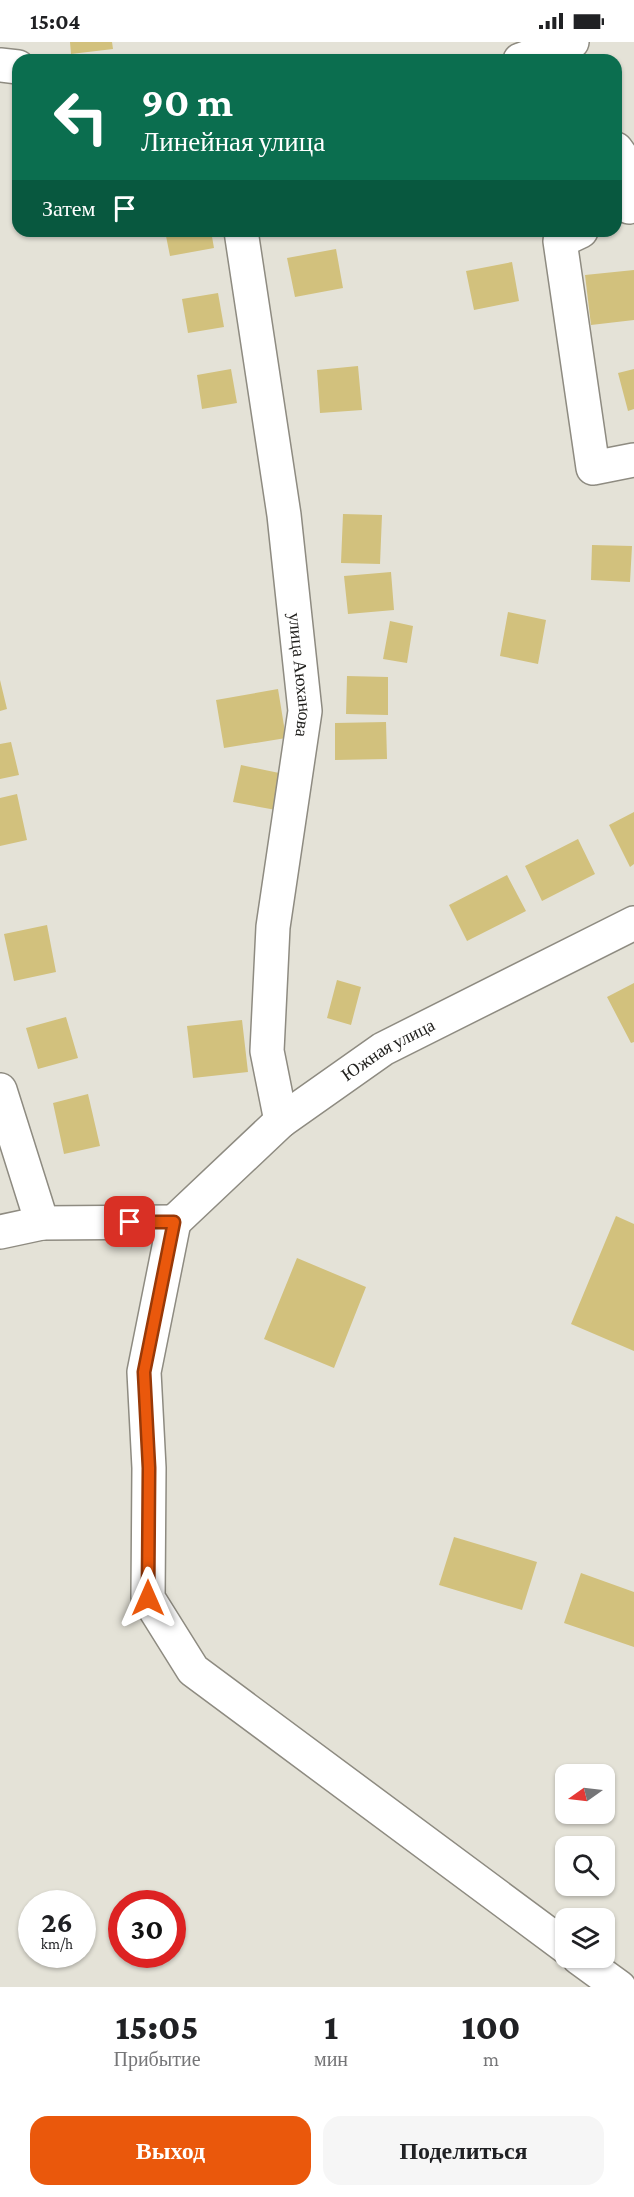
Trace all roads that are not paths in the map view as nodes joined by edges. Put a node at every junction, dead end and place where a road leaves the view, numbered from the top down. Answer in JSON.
{"nodes":[{"id":1,"x":572,"y":42,"type":"edge"},
{"id":2,"x":537,"y":54,"type":"edge"},
{"id":3,"x":622,"y":157,"type":"edge"},
{"id":4,"x":627,"y":208,"type":"edge"},
{"id":5,"x":242,"y":237,"type":"edge"},
{"id":6,"x":568,"y":237,"type":"edge"},
{"id":7,"x":634,"y":460,"type":"edge"},
{"id":8,"x":634,"y":924,"type":"edge"},
{"id":9,"x":0,"y":1090,"type":"edge"},
{"id":10,"x":281,"y":1121,"type":"junction"},
{"id":11,"x":174,"y":1222,"type":"junction"},
{"id":12,"x":42,"y":1223,"type":"junction"},
{"id":13,"x":0,"y":1232,"type":"edge"},
{"id":14,"x":555,"y":1939,"type":"edge"},
{"id":15,"x":593,"y":1968,"type":"edge"},
{"id":16,"x":619,"y":1987,"type":"edge"}],
"edges":[{"from":1,"to":2,"type":"street"},
{"from":3,"to":4,"type":"street"},
{"from":5,"to":10,"type":"street","name":"улица Аюханова"},
{"from":6,"to":7,"type":"street"},
{"from":8,"to":10,"type":"street","name":"Южная улица"},
{"from":9,"to":12,"type":"street"},
{"from":10,"to":11,"type":"street","name":"Южная улица"},
{"from":11,"to":12,"type":"street"},
{"from":11,"to":14,"type":"street"},
{"from":12,"to":13,"type":"street"},
{"from":15,"to":16,"type":"street"}]}
